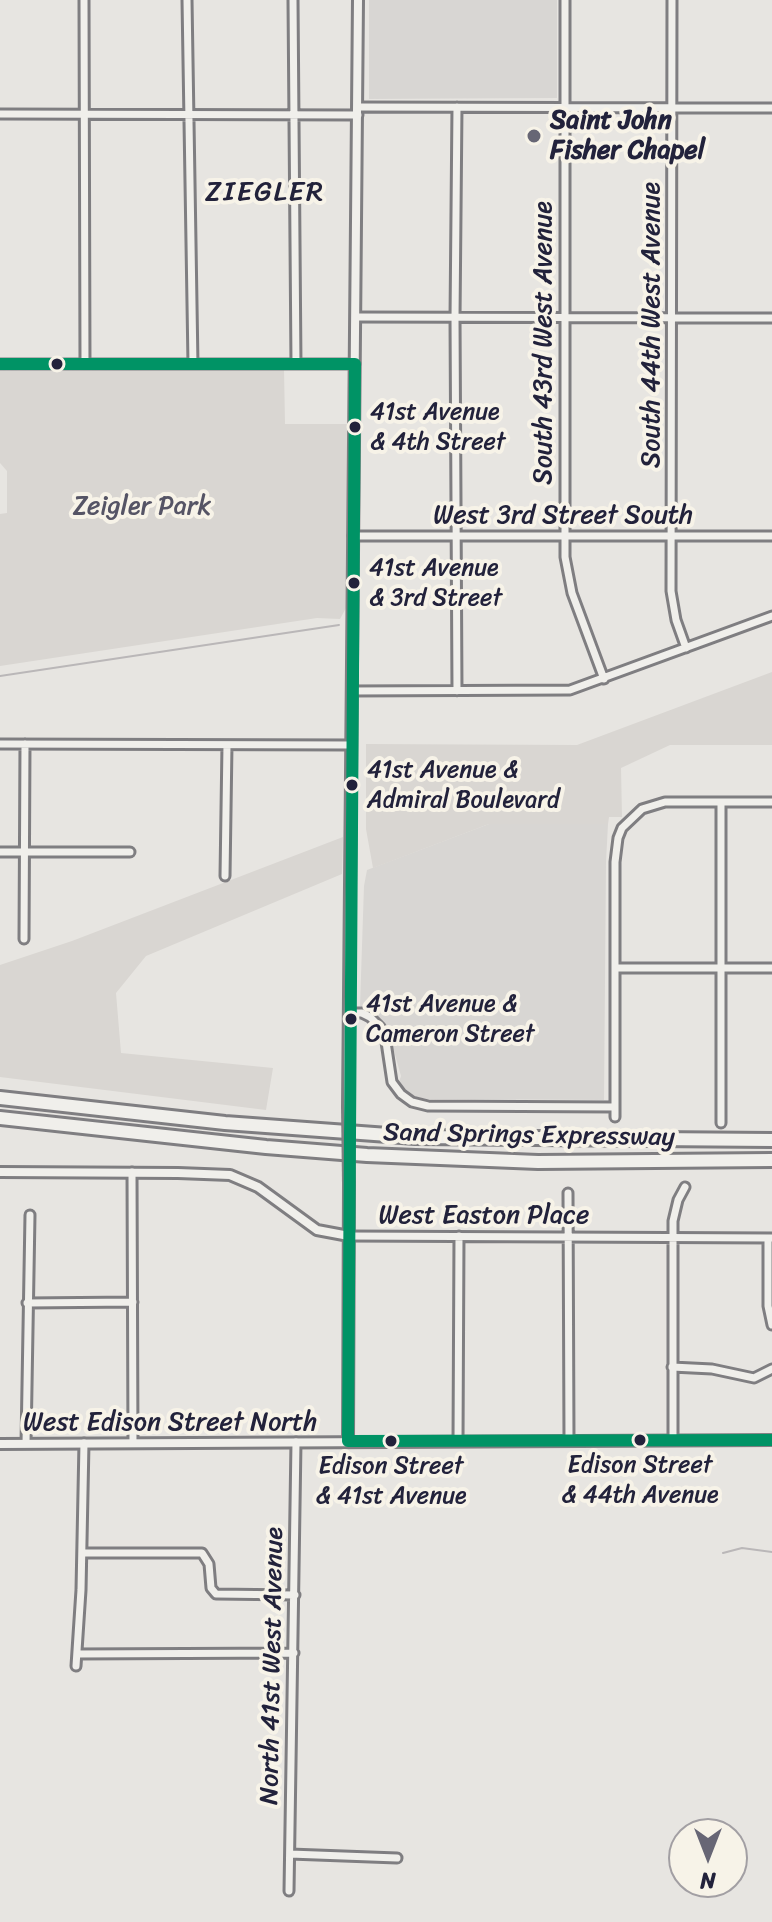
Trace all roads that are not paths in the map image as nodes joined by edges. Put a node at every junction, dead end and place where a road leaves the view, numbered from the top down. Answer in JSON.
{"nodes":[{"id":1,"x":84,"y":0,"type":"edge"},
{"id":2,"x":187,"y":0,"type":"edge"},
{"id":3,"x":293,"y":0,"type":"edge"},
{"id":4,"x":358,"y":0,"type":"edge"},
{"id":5,"x":565,"y":0,"type":"edge"},
{"id":6,"x":672,"y":0,"type":"edge"},
{"id":7,"x":457,"y":107,"type":"junction"},
{"id":8,"x":564,"y":107,"type":"junction"},
{"id":9,"x":672,"y":107,"type":"junction"},
{"id":10,"x":772,"y":108,"type":"edge"},
{"id":11,"x":358,"y":111,"type":"junction"},
{"id":12,"x":0,"y":114,"type":"edge"},
{"id":13,"x":84,"y":114,"type":"junction"},
{"id":14,"x":189,"y":114,"type":"junction"},
{"id":15,"x":295,"y":115,"type":"junction"},
{"id":16,"x":356,"y":317,"type":"junction"},
{"id":17,"x":455,"y":318,"type":"junction"},
{"id":18,"x":564,"y":318,"type":"junction"},
{"id":19,"x":672,"y":318,"type":"junction"},
{"id":20,"x":772,"y":318,"type":"edge"},
{"id":21,"x":0,"y":364,"type":"edge"},
{"id":22,"x":85,"y":364,"type":"junction"},
{"id":23,"x":193,"y":364,"type":"junction"},
{"id":24,"x":296,"y":364,"type":"junction"},
{"id":25,"x":355,"y":364,"type":"junction"},
{"id":26,"x":353,"y":536,"type":"junction"},
{"id":27,"x":457,"y":536,"type":"junction"},
{"id":28,"x":564,"y":536,"type":"junction"},
{"id":29,"x":671,"y":536,"type":"junction"},
{"id":30,"x":772,"y":536,"type":"edge"},
{"id":31,"x":772,"y":616,"type":"edge"},
{"id":32,"x":686,"y":648,"type":"junction"},
{"id":33,"x":604,"y":679,"type":"junction"},
{"id":34,"x":352,"y":691,"type":"junction"},
{"id":35,"x":457,"y":691,"type":"junction"},
{"id":36,"x":0,"y":744,"type":"edge"},
{"id":37,"x":25,"y":744,"type":"junction"},
{"id":38,"x":227,"y":745,"type":"junction"},
{"id":39,"x":351,"y":745,"type":"junction"},
{"id":40,"x":721,"y":802,"type":"junction"},
{"id":41,"x":772,"y":802,"type":"edge"},
{"id":42,"x":0,"y":852,"type":"edge"},
{"id":43,"x":24,"y":852,"type":"junction"},
{"id":44,"x":130,"y":852,"type":"dead end"},
{"id":45,"x":225,"y":876,"type":"dead end"},
{"id":46,"x":24,"y":939,"type":"dead end"},
{"id":47,"x":615,"y":968,"type":"junction"},
{"id":48,"x":721,"y":968,"type":"junction"},
{"id":49,"x":772,"y":968,"type":"edge"},
{"id":50,"x":349,"y":1013,"type":"junction"},
{"id":51,"x":0,"y":1098,"type":"edge"},
{"id":52,"x":615,"y":1107,"type":"junction"},
{"id":53,"x":615,"y":1117,"type":"dead end"},
{"id":54,"x":0,"y":1118,"type":"edge"},
{"id":55,"x":721,"y":1123,"type":"dead end"},
{"id":56,"x":772,"y":1140,"type":"edge"},
{"id":57,"x":772,"y":1160,"type":"edge"},
{"id":58,"x":0,"y":1172,"type":"edge"},
{"id":59,"x":132,"y":1172,"type":"junction"},
{"id":60,"x":685,"y":1187,"type":"dead end"},
{"id":61,"x":568,"y":1193,"type":"dead end"},
{"id":62,"x":30,"y":1215,"type":"dead end"},
{"id":63,"x":349,"y":1236,"type":"junction"},
{"id":64,"x":459,"y":1236,"type":"junction"},
{"id":65,"x":569,"y":1236,"type":"junction"},
{"id":66,"x":672,"y":1237,"type":"junction"},
{"id":67,"x":770,"y":1238,"type":"edge"},
{"id":68,"x":133,"y":1302,"type":"junction"},
{"id":69,"x":27,"y":1303,"type":"junction"},
{"id":70,"x":772,"y":1325,"type":"edge"},
{"id":71,"x":672,"y":1367,"type":"junction"},
{"id":72,"x":770,"y":1371,"type":"edge"},
{"id":73,"x":569,"y":1440,"type":"junction"},
{"id":74,"x":673,"y":1440,"type":"junction"},
{"id":75,"x":772,"y":1440,"type":"edge"},
{"id":76,"x":348,"y":1441,"type":"junction"},
{"id":77,"x":458,"y":1441,"type":"junction"},
{"id":78,"x":296,"y":1442,"type":"junction"},
{"id":79,"x":26,"y":1443,"type":"junction"},
{"id":80,"x":84,"y":1443,"type":"junction"},
{"id":81,"x":133,"y":1443,"type":"junction"},
{"id":82,"x":0,"y":1444,"type":"edge"},
{"id":83,"x":82,"y":1553,"type":"junction"},
{"id":84,"x":295,"y":1595,"type":"junction"},
{"id":85,"x":294,"y":1653,"type":"junction"},
{"id":86,"x":77,"y":1654,"type":"junction"},
{"id":87,"x":76,"y":1666,"type":"dead end"},
{"id":88,"x":290,"y":1854,"type":"junction"},
{"id":89,"x":397,"y":1858,"type":"dead end"},
{"id":90,"x":289,"y":1891,"type":"dead end"}],
"edges":[{"from":1,"to":13,"type":"street"},
{"from":2,"to":14,"type":"street"},
{"from":3,"to":15,"type":"street"},
{"from":4,"to":11,"type":"street"},
{"from":5,"to":8,"type":"street","name":"South 43rd West Avenue"},
{"from":6,"to":9,"type":"street","name":"South 44th West Avenue"},
{"from":7,"to":8,"type":"street"},
{"from":7,"to":11,"type":"street"},
{"from":7,"to":17,"type":"street"},
{"from":8,"to":9,"type":"street"},
{"from":8,"to":18,"type":"street","name":"South 43rd West Avenue"},
{"from":9,"to":10,"type":"street"},
{"from":9,"to":19,"type":"street","name":"South 44th West Avenue"},
{"from":11,"to":15,"type":"street"},
{"from":11,"to":16,"type":"street"},
{"from":12,"to":13,"type":"street"},
{"from":13,"to":14,"type":"street"},
{"from":13,"to":22,"type":"street"},
{"from":14,"to":15,"type":"street"},
{"from":14,"to":23,"type":"street"},
{"from":15,"to":24,"type":"street"},
{"from":16,"to":17,"type":"street"},
{"from":16,"to":25,"type":"street"},
{"from":17,"to":18,"type":"street"},
{"from":17,"to":27,"type":"street"},
{"from":18,"to":19,"type":"street"},
{"from":18,"to":28,"type":"street","name":"South 43rd West Avenue"},
{"from":19,"to":20,"type":"street"},
{"from":19,"to":29,"type":"street","name":"South 44th West Avenue"},
{"from":21,"to":22,"type":"street"},
{"from":22,"to":23,"type":"street"},
{"from":23,"to":24,"type":"street"},
{"from":24,"to":25,"type":"street"},
{"from":25,"to":26,"type":"street"},
{"from":26,"to":27,"type":"street","name":"West 3rd Street South"},
{"from":26,"to":34,"type":"street"},
{"from":27,"to":28,"type":"street","name":"West 3rd Street South"},
{"from":27,"to":35,"type":"street"},
{"from":28,"to":29,"type":"street","name":"West 3rd Street South"},
{"from":28,"to":33,"type":"street","name":"South 43rd West Avenue"},
{"from":29,"to":30,"type":"street","name":"West 3rd Street South"},
{"from":29,"to":32,"type":"street","name":"South 44th West Avenue"},
{"from":31,"to":32,"type":"street"},
{"from":32,"to":33,"type":"street"},
{"from":33,"to":35,"type":"street"},
{"from":34,"to":35,"type":"street"},
{"from":34,"to":39,"type":"street"},
{"from":36,"to":37,"type":"street"},
{"from":37,"to":38,"type":"street"},
{"from":37,"to":43,"type":"street"},
{"from":38,"to":39,"type":"street"},
{"from":38,"to":45,"type":"street"},
{"from":39,"to":50,"type":"street"},
{"from":40,"to":41,"type":"street"},
{"from":40,"to":47,"type":"street"},
{"from":40,"to":48,"type":"street"},
{"from":42,"to":43,"type":"street"},
{"from":43,"to":44,"type":"street"},
{"from":43,"to":46,"type":"street"},
{"from":47,"to":48,"type":"street"},
{"from":47,"to":52,"type":"street"},
{"from":48,"to":49,"type":"street"},
{"from":48,"to":55,"type":"street"},
{"from":50,"to":52,"type":"street"},
{"from":50,"to":63,"type":"street","bridge":true},
{"from":51,"to":56,"type":"highway","name":"Sand Springs Expressway"},
{"from":52,"to":53,"type":"street"},
{"from":54,"to":57,"type":"highway","name":"Sand Springs Expressway"},
{"from":58,"to":59,"type":"street","name":"West Easton Place"},
{"from":59,"to":63,"type":"street","name":"West Easton Place"},
{"from":59,"to":68,"type":"street"},
{"from":60,"to":66,"type":"street"},
{"from":61,"to":65,"type":"street"},
{"from":62,"to":69,"type":"street"},
{"from":63,"to":64,"type":"street","name":"West Easton Place"},
{"from":63,"to":76,"type":"street"},
{"from":64,"to":65,"type":"street","name":"West Easton Place"},
{"from":64,"to":77,"type":"street"},
{"from":65,"to":66,"type":"street","name":"West Easton Place"},
{"from":65,"to":73,"type":"street"},
{"from":66,"to":67,"type":"street","name":"West Easton Place"},
{"from":66,"to":71,"type":"street"},
{"from":67,"to":70,"type":"street"},
{"from":68,"to":69,"type":"street"},
{"from":68,"to":81,"type":"street"},
{"from":69,"to":79,"type":"street"},
{"from":71,"to":72,"type":"street"},
{"from":71,"to":74,"type":"street"},
{"from":73,"to":74,"type":"street","name":"West Edison Street North"},
{"from":73,"to":77,"type":"street","name":"West Edison Street North"},
{"from":74,"to":75,"type":"street","name":"West Edison Street North"},
{"from":76,"to":77,"type":"street","name":"West Edison Street North"},
{"from":76,"to":78,"type":"street","name":"West Edison Street North"},
{"from":78,"to":81,"type":"street","name":"West Edison Street North"},
{"from":78,"to":84,"type":"street","name":"North 41st West Avenue"},
{"from":79,"to":80,"type":"street","name":"West Edison Street North"},
{"from":79,"to":82,"type":"street","name":"West Edison Street North"},
{"from":80,"to":81,"type":"street","name":"West Edison Street North"},
{"from":80,"to":83,"type":"street"},
{"from":83,"to":84,"type":"street"},
{"from":83,"to":86,"type":"street"},
{"from":84,"to":85,"type":"street","name":"North 41st West Avenue"},
{"from":85,"to":86,"type":"street"},
{"from":85,"to":88,"type":"street","name":"North 41st West Avenue"},
{"from":86,"to":87,"type":"street"},
{"from":88,"to":89,"type":"street"},
{"from":88,"to":90,"type":"street","name":"North 41st West Avenue"}]}
